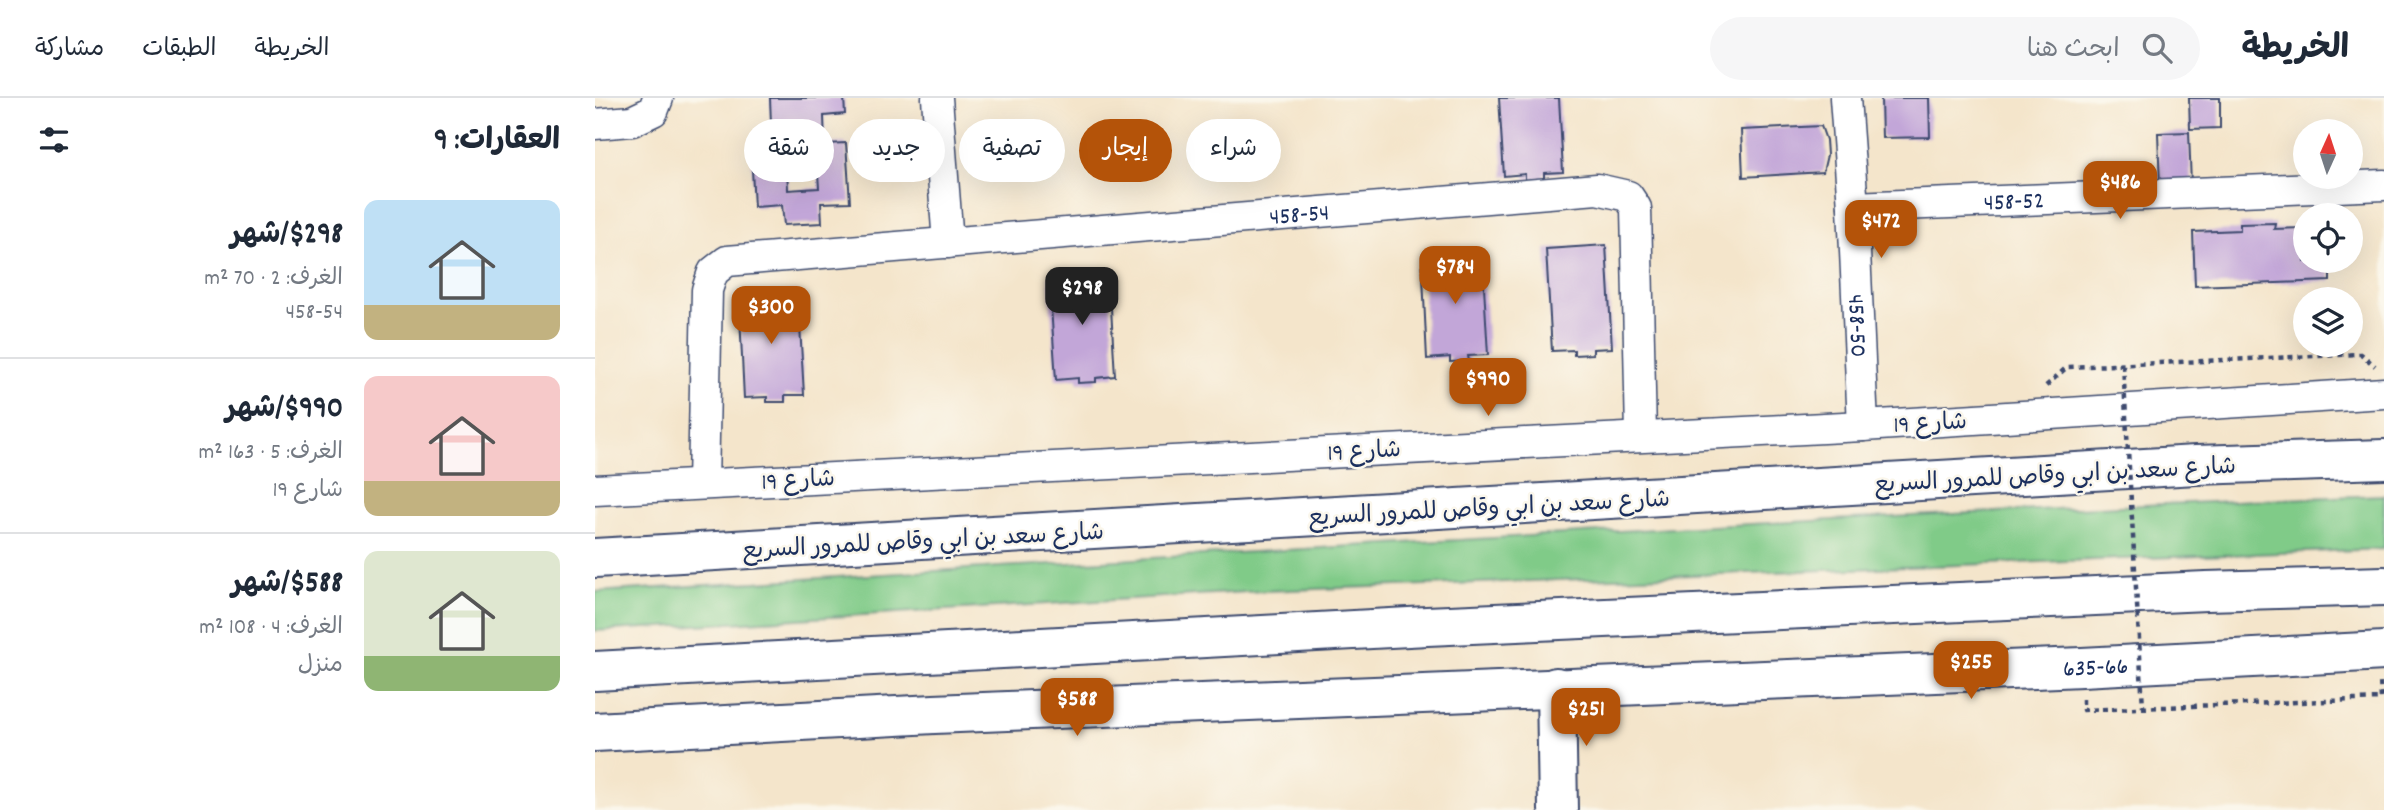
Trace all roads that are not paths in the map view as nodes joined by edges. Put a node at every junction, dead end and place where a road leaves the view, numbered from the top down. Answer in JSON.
{"nodes":[{"id":1,"x":659,"y":98,"type":"edge"},
{"id":2,"x":937,"y":98,"type":"edge"},
{"id":3,"x":1845,"y":98,"type":"edge"},
{"id":4,"x":595,"y":124,"type":"edge"},
{"id":5,"x":2384,"y":185,"type":"edge"},
{"id":6,"x":1853,"y":207,"type":"junction"},
{"id":7,"x":948,"y":243,"type":"junction"},
{"id":8,"x":2384,"y":393,"type":"edge"},
{"id":9,"x":1863,"y":426,"type":"junction"},
{"id":10,"x":1641,"y":435,"type":"junction"},
{"id":11,"x":2384,"y":459,"type":"edge"},
{"id":12,"x":703,"y":484,"type":"junction"},
{"id":13,"x":595,"y":490,"type":"edge"},
{"id":14,"x":595,"y":558,"type":"edge"},
{"id":15,"x":2384,"y":586,"type":"edge"},
{"id":16,"x":2381,"y":652,"type":"edge"},
{"id":17,"x":595,"y":671,"type":"edge"},
{"id":18,"x":1556,"y":687,"type":"junction"},
{"id":19,"x":595,"y":732,"type":"edge"},
{"id":20,"x":1558,"y":810,"type":"edge"}],
"edges":[{"from":1,"to":4,"type":"street"},
{"from":2,"to":7,"type":"street"},
{"from":3,"to":6,"type":"street","name":"458-50"},
{"from":5,"to":6,"type":"street","name":"458-52"},
{"from":6,"to":9,"type":"street","name":"458-50"},
{"from":7,"to":10,"type":"street","name":"458-54"},
{"from":7,"to":12,"type":"street","name":"458-54"},
{"from":8,"to":9,"type":"street","name":"شارع 19"},
{"from":9,"to":10,"type":"street","name":"شارع 19"},
{"from":10,"to":12,"type":"street","name":"شارع 19"},
{"from":11,"to":14,"type":"main road","name":"شارع سعد بن ابي وقاص للمرور السريع"},
{"from":12,"to":13,"type":"street","name":"شارع 19"},
{"from":15,"to":17,"type":"main road"},
{"from":16,"to":18,"type":"main road","name":"635-66"},
{"from":18,"to":19,"type":"main road","name":"635-66"},
{"from":18,"to":20,"type":"main road"}]}
